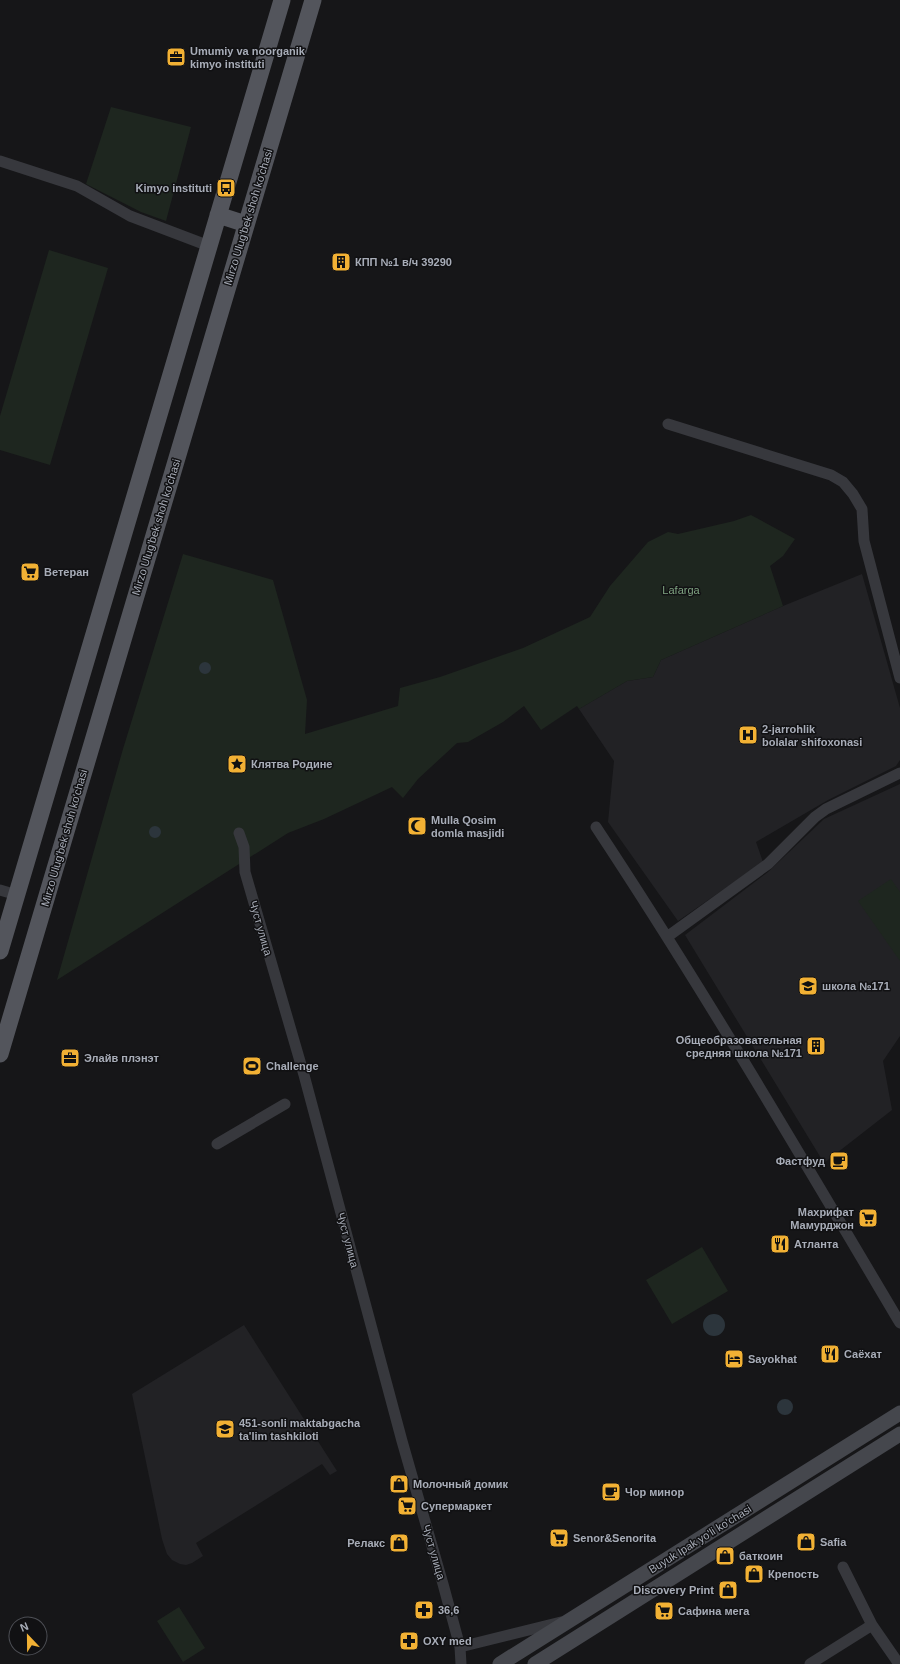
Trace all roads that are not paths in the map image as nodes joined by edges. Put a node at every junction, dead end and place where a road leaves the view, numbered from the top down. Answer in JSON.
{"nodes":[{"id":1,"x":282,"y":0,"type":"edge"},
{"id":2,"x":313,"y":0,"type":"edge"},
{"id":3,"x":0,"y":161,"type":"edge"},
{"id":4,"x":218,"y":216,"type":"junction"},
{"id":5,"x":246,"y":224,"type":"junction"},
{"id":6,"x":209,"y":246,"type":"junction"},
{"id":7,"x":668,"y":424,"type":"dead end"},
{"id":8,"x":900,"y":678,"type":"edge"},
{"id":9,"x":900,"y":773,"type":"edge"},
{"id":10,"x":596,"y":827,"type":"dead end"},
{"id":11,"x":239,"y":833,"type":"dead end"},
{"id":12,"x":0,"y":890,"type":"edge"},
{"id":13,"x":17,"y":895,"type":"junction"},
{"id":14,"x":667,"y":937,"type":"junction"},
{"id":15,"x":0,"y":951,"type":"edge"},
{"id":16,"x":0,"y":1054,"type":"edge"},
{"id":17,"x":285,"y":1104,"type":"dead end"},
{"id":18,"x":217,"y":1144,"type":"dead end"},
{"id":19,"x":900,"y":1323,"type":"edge"},
{"id":20,"x":900,"y":1413,"type":"edge"},
{"id":21,"x":900,"y":1434,"type":"edge"},
{"id":22,"x":843,"y":1567,"type":"dead end"},
{"id":23,"x":570,"y":1620,"type":"junction"},
{"id":24,"x":872,"y":1625,"type":"junction"},
{"id":25,"x":460,"y":1647,"type":"junction"},
{"id":26,"x":461,"y":1664,"type":"edge"},
{"id":27,"x":500,"y":1664,"type":"edge"},
{"id":28,"x":535,"y":1664,"type":"edge"},
{"id":29,"x":810,"y":1664,"type":"edge"},
{"id":30,"x":899,"y":1664,"type":"edge"}],
"edges":[{"from":1,"to":4,"type":"main road"},
{"from":2,"to":5,"type":"main road","name":"Mirzo Ulug'bek shoh ko'chasi"},
{"from":3,"to":6,"type":"street"},
{"from":4,"to":5,"type":"main road"},
{"from":4,"to":6,"type":"main road"},
{"from":5,"to":16,"type":"main road","name":"Mirzo Ulug'bek shoh ko'chasi"},
{"from":6,"to":13,"type":"main road"},
{"from":7,"to":8,"type":"street"},
{"from":9,"to":14,"type":"street"},
{"from":10,"to":14,"type":"street"},
{"from":11,"to":25,"type":"street","name":"Чуст улица"},
{"from":12,"to":13,"type":"street"},
{"from":13,"to":15,"type":"main road"},
{"from":14,"to":19,"type":"street"},
{"from":17,"to":18,"type":"street"},
{"from":20,"to":23,"type":"main road","name":"Buyuk Ipak yo'li ko'chasi"},
{"from":21,"to":28,"type":"main road","name":"Buyuk Ipak yo'li ko'chasi"},
{"from":22,"to":24,"type":"street"},
{"from":23,"to":25,"type":"street"},
{"from":23,"to":27,"type":"main road","name":"Buyuk Ipak yo'li ko'chasi"},
{"from":24,"to":29,"type":"street"},
{"from":24,"to":30,"type":"street"},
{"from":25,"to":26,"type":"street","name":"Чуст улица"}]}
